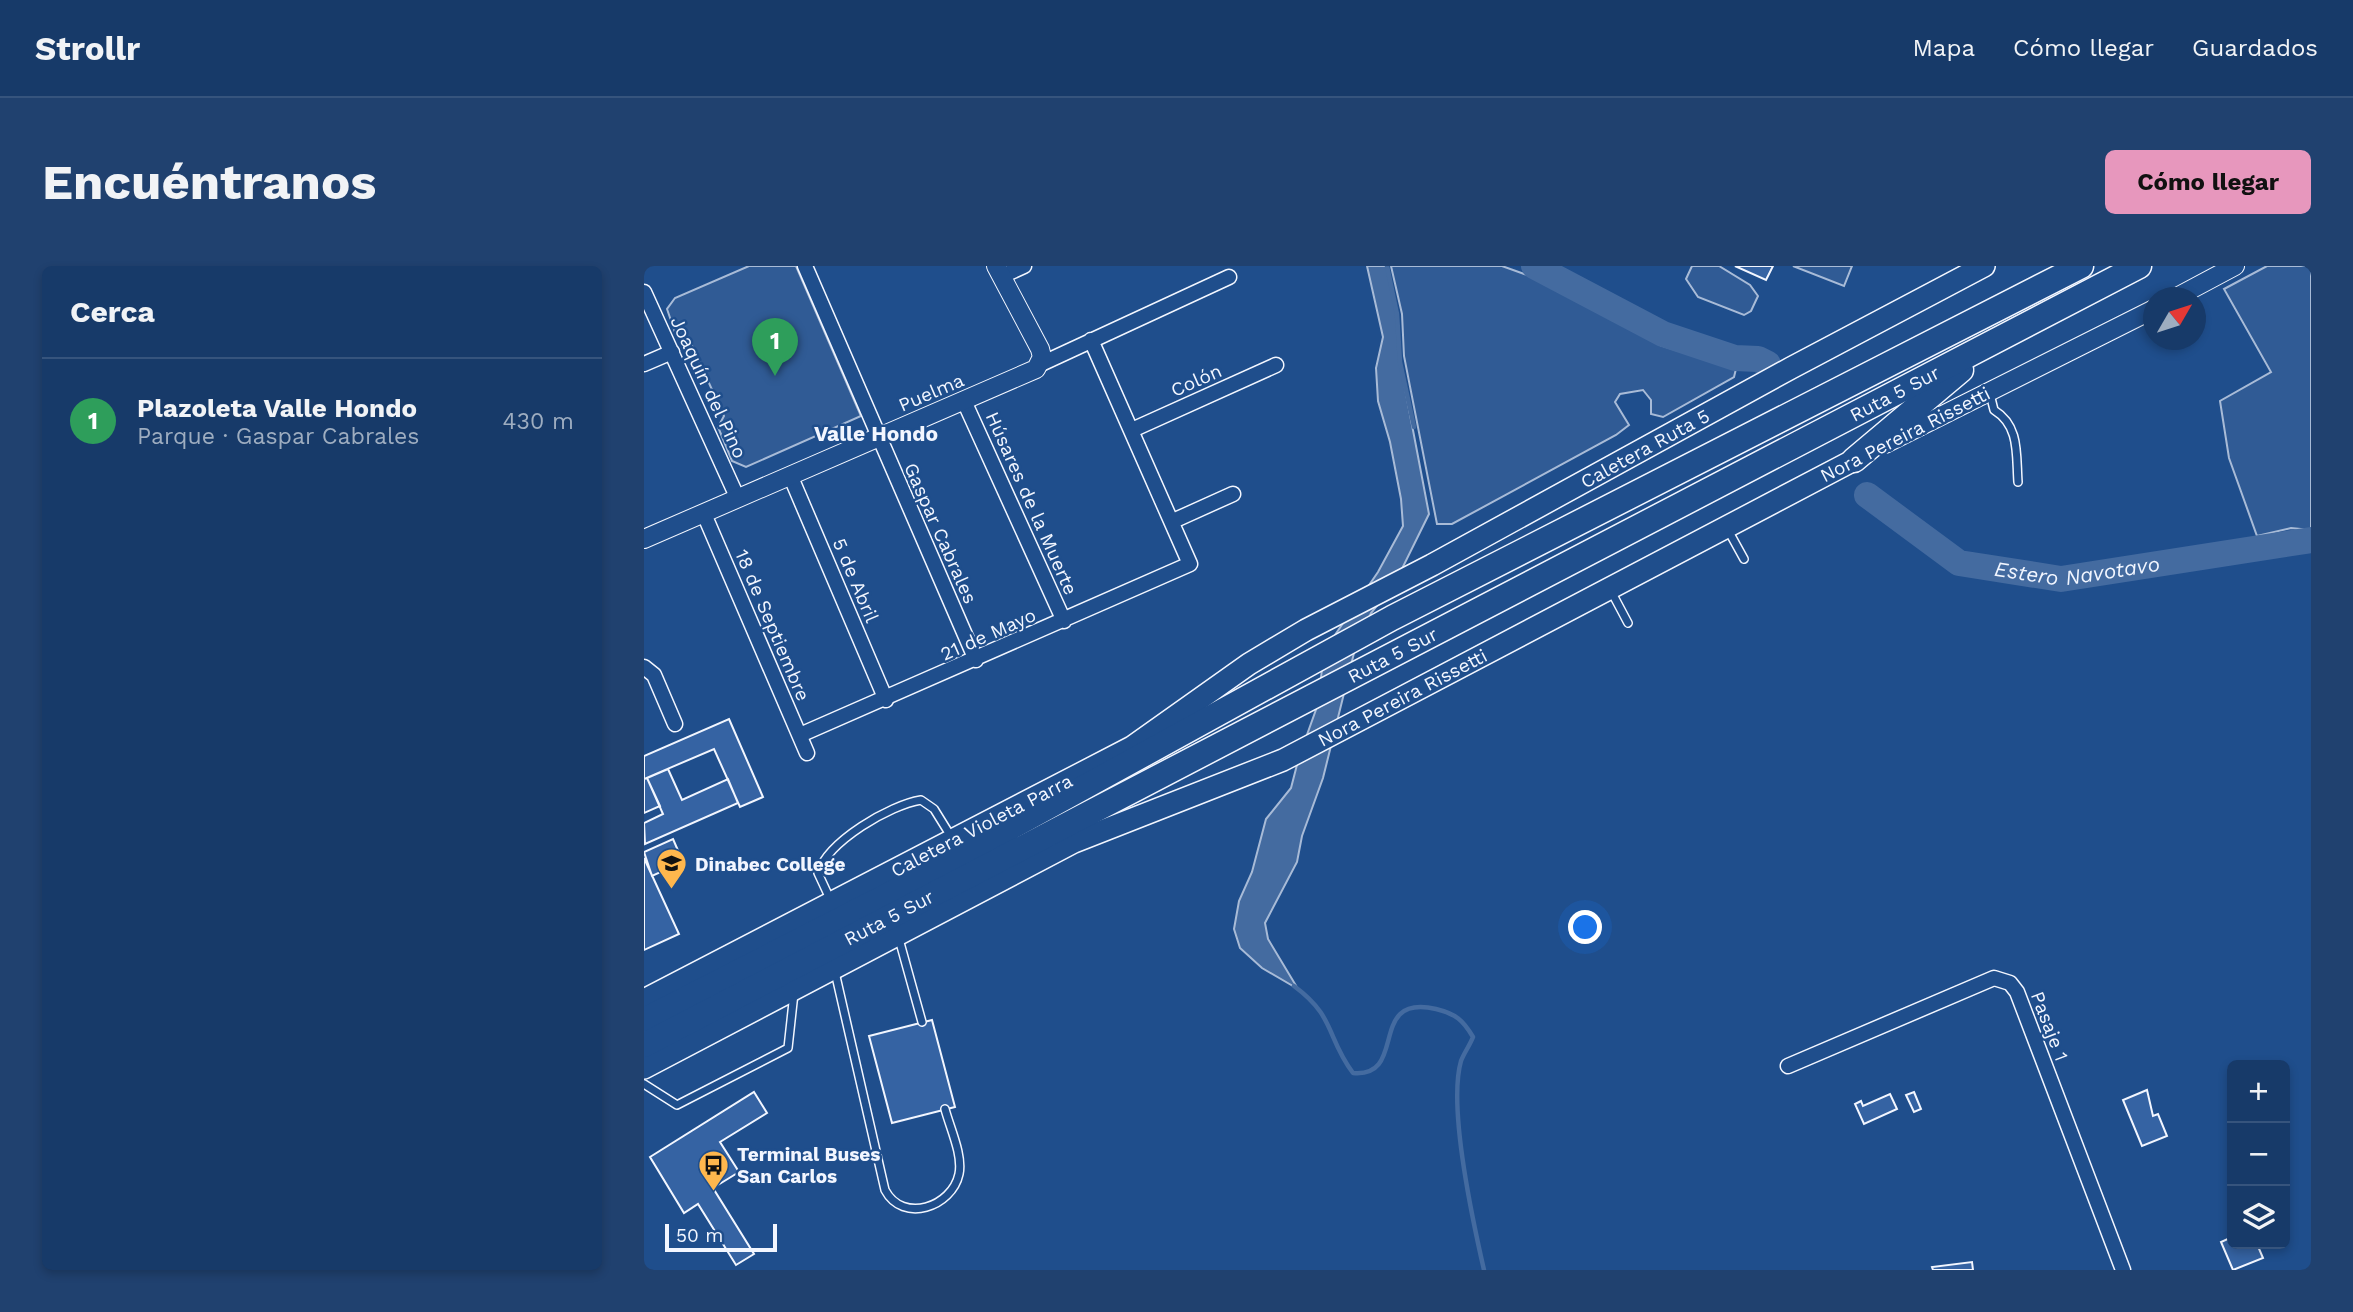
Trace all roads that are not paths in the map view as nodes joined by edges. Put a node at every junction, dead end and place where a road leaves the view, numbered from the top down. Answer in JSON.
{"nodes":[{"id":1,"x":805,"y":266,"type":"edge"},
{"id":2,"x":1024,"y":266,"type":"edge"},
{"id":3,"x":1984,"y":266,"type":"edge"},
{"id":4,"x":2081,"y":266,"type":"edge"},
{"id":5,"x":2139,"y":266,"type":"edge"},
{"id":6,"x":2235,"y":266,"type":"edge"},
{"id":7,"x":999,"y":271,"type":"edge"},
{"id":8,"x":1229,"y":276,"type":"dead end"},
{"id":9,"x":2196,"y":287,"type":"edge"},
{"id":10,"x":644,"y":292,"type":"edge"},
{"id":11,"x":2143,"y":314,"type":"edge"},
{"id":12,"x":2015,"y":331,"type":"junction"},
{"id":13,"x":1091,"y":340,"type":"junction"},
{"id":14,"x":672,"y":352,"type":"junction"},
{"id":15,"x":644,"y":364,"type":"edge"},
{"id":16,"x":1041,"y":364,"type":"junction"},
{"id":17,"x":1276,"y":365,"type":"dead end"},
{"id":18,"x":1990,"y":390,"type":"junction"},
{"id":19,"x":964,"y":401,"type":"junction"},
{"id":20,"x":1132,"y":430,"type":"junction"},
{"id":21,"x":877,"y":437,"type":"junction"},
{"id":22,"x":1854,"y":460,"type":"junction"},
{"id":23,"x":790,"y":475,"type":"junction"},
{"id":24,"x":2018,"y":482,"type":"dead end"},
{"id":25,"x":1233,"y":494,"type":"dead end"},
{"id":26,"x":738,"y":499,"type":"junction"},
{"id":27,"x":704,"y":514,"type":"junction"},
{"id":28,"x":1173,"y":521,"type":"junction"},
{"id":29,"x":1726,"y":527,"type":"junction"},
{"id":30,"x":644,"y":539,"type":"edge"},
{"id":31,"x":1744,"y":559,"type":"dead end"},
{"id":32,"x":1609,"y":587,"type":"junction"},
{"id":33,"x":1064,"y":621,"type":"junction"},
{"id":34,"x":1628,"y":623,"type":"dead end"},
{"id":35,"x":1306,"y":630,"type":"joint"},
{"id":36,"x":976,"y":660,"type":"junction"},
{"id":37,"x":644,"y":667,"type":"edge"},
{"id":38,"x":886,"y":700,"type":"junction"},
{"id":39,"x":675,"y":724,"type":"dead end"},
{"id":40,"x":800,"y":735,"type":"junction"},
{"id":41,"x":807,"y":753,"type":"dead end"},
{"id":42,"x":953,"y":839,"type":"junction"},
{"id":43,"x":831,"y":901,"type":"junction"},
{"id":44,"x":898,"y":934,"type":"junction"},
{"id":45,"x":834,"y":968,"type":"junction"},
{"id":46,"x":795,"y":988,"type":"junction"},
{"id":47,"x":644,"y":1000,"type":"edge"},
{"id":48,"x":644,"y":1020,"type":"edge"},
{"id":49,"x":922,"y":1022,"type":"dead end"},
{"id":50,"x":644,"y":1045,"type":"edge"},
{"id":51,"x":1788,"y":1066,"type":"dead end"},
{"id":52,"x":644,"y":1068,"type":"edge"},
{"id":53,"x":644,"y":1084,"type":"edge"},
{"id":54,"x":945,"y":1110,"type":"dead end"},
{"id":55,"x":2123,"y":1270,"type":"edge"}],
"edges":[{"from":1,"to":21,"type":"street","name":"Gaspar Cabrales"},
{"from":2,"to":7,"type":"street"},
{"from":3,"to":35,"type":"main road","name":"Caletera Ruta 5"},
{"from":4,"to":48,"type":"highway","name":"Ruta 5 Sur"},
{"from":5,"to":12,"type":"highway","name":"Ruta 5 Sur"},
{"from":6,"to":9,"type":"street"},
{"from":7,"to":16,"type":"street"},
{"from":8,"to":13,"type":"street","name":"Puelma"},
{"from":10,"to":14,"type":"street","name":"Joaquín del Pino"},
{"from":11,"to":18,"type":"street","name":"Nora Pereira Rissetti"},
{"from":12,"to":22,"type":"highway"},
{"from":12,"to":50,"type":"highway","name":"Ruta 5 Sur"},
{"from":13,"to":16,"type":"street","name":"Puelma"},
{"from":13,"to":20,"type":"street"},
{"from":14,"to":15,"type":"street"},
{"from":14,"to":26,"type":"street","name":"Joaquín del Pino"},
{"from":16,"to":19,"type":"street","name":"Puelma"},
{"from":17,"to":20,"type":"street","name":"Colón"},
{"from":18,"to":22,"type":"street","name":"Nora Pereira Rissetti"},
{"from":18,"to":24,"type":"lane"},
{"from":19,"to":21,"type":"street","name":"Puelma"},
{"from":19,"to":33,"type":"street","name":"Húsares de la Muerte"},
{"from":20,"to":28,"type":"street"},
{"from":21,"to":23,"type":"street","name":"Puelma"},
{"from":21,"to":36,"type":"street","name":"Gaspar Cabrales"},
{"from":22,"to":29,"type":"main road","name":"Nora Pereira Rissetti"},
{"from":23,"to":26,"type":"street","name":"Puelma"},
{"from":23,"to":38,"type":"street","name":"5 de Abril"},
{"from":25,"to":28,"type":"street"},
{"from":26,"to":27,"type":"street","name":"Puelma"},
{"from":27,"to":30,"type":"street","name":"Puelma"},
{"from":27,"to":40,"type":"street","name":"18 de Septiembre"},
{"from":28,"to":33,"type":"street","name":"21 de Mayo"},
{"from":29,"to":31,"type":"lane"},
{"from":29,"to":32,"type":"main road","name":"Nora Pereira Rissetti"},
{"from":32,"to":34,"type":"lane"},
{"from":32,"to":44,"type":"main road","name":"Nora Pereira Rissetti"},
{"from":33,"to":36,"type":"street","name":"21 de Mayo"},
{"from":35,"to":42,"type":"main road","name":"Caletera Violeta Parra"},
{"from":36,"to":38,"type":"street","name":"21 de Mayo"},
{"from":37,"to":39,"type":"street"},
{"from":38,"to":40,"type":"street","name":"21 de Mayo"},
{"from":40,"to":41,"type":"street","name":"18 de Septiembre"},
{"from":42,"to":43,"type":"main road","name":"Caletera Violeta Parra"},
{"from":42,"to":43,"type":"lane"},
{"from":43,"to":47,"type":"main road","name":"Caletera Violeta Parra"},
{"from":44,"to":45,"type":"main road","name":"Nora Pereira Rissetti"},
{"from":44,"to":49,"type":"lane"},
{"from":45,"to":46,"type":"main road","name":"Nora Pereira Rissetti"},
{"from":45,"to":54,"type":"lane"},
{"from":46,"to":52,"type":"main road","name":"Nora Pereira Rissetti"},
{"from":46,"to":53,"type":"lane"},
{"from":51,"to":55,"type":"street","name":"Pasaje 1"}]}
